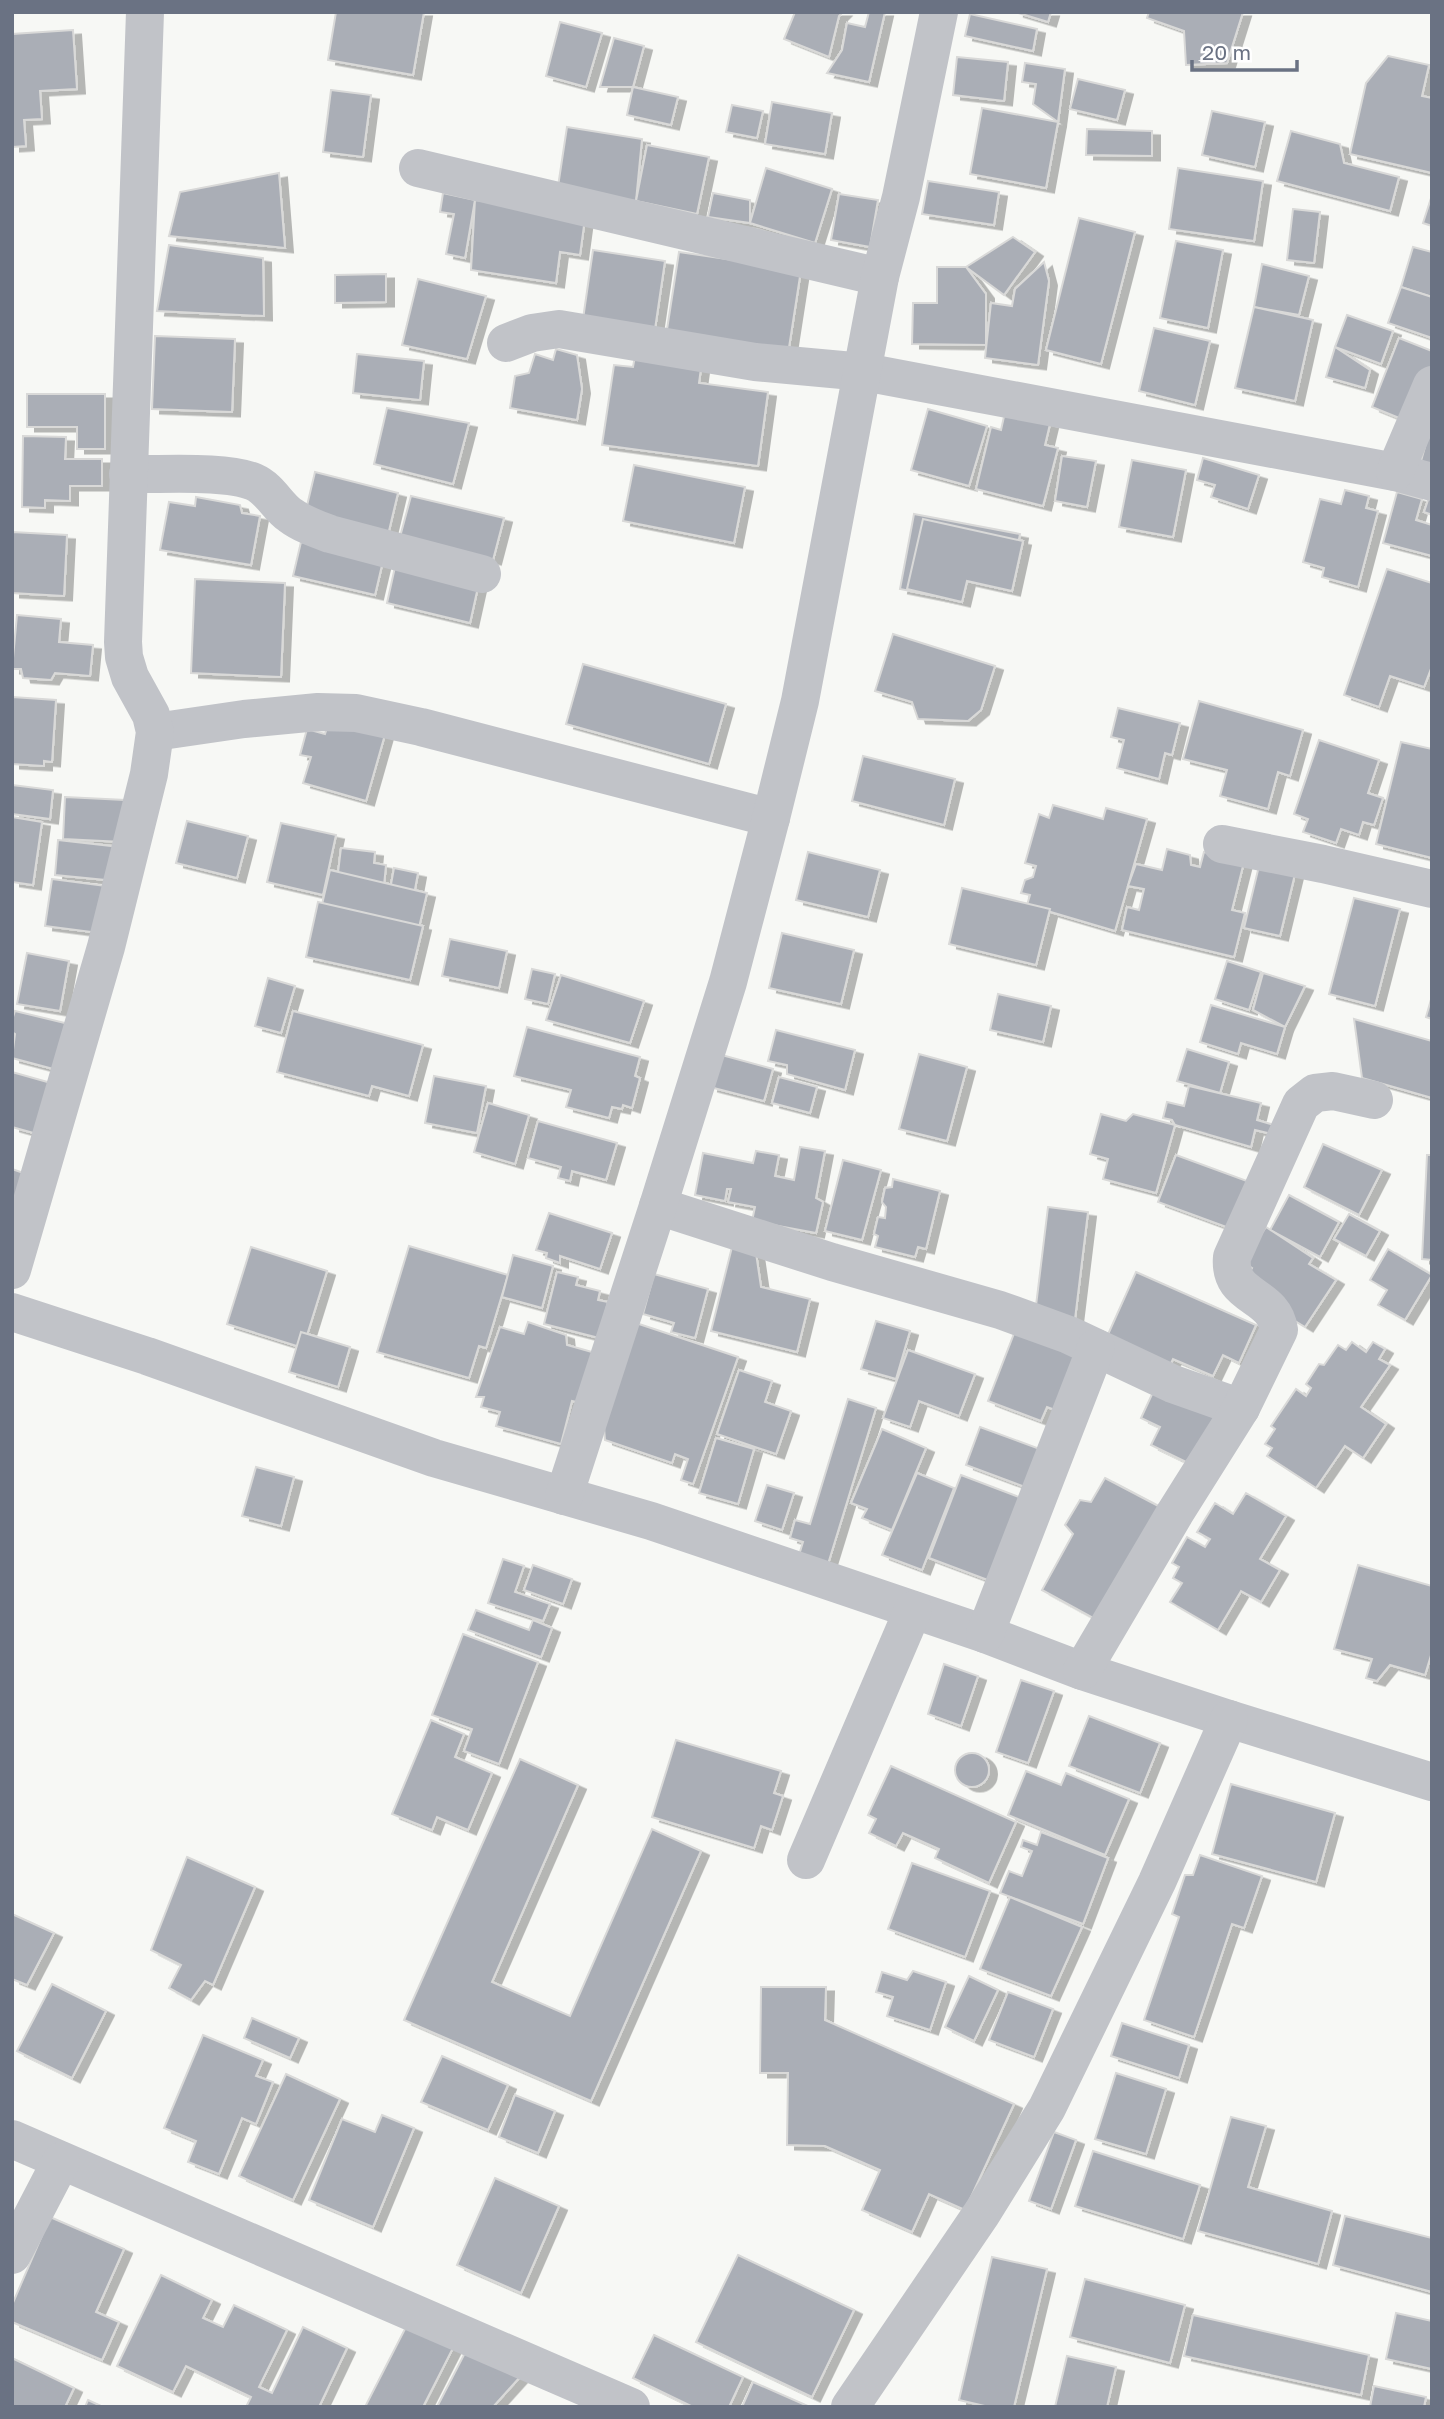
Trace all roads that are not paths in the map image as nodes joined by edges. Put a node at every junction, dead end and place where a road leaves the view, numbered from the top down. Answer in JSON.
{"nodes":[{"id":1,"x":145,"y":12,"type":"edge"},
{"id":2,"x":939,"y":12,"type":"edge"},
{"id":3,"x":418,"y":168,"type":"dead end"},
{"id":4,"x":880,"y":277,"type":"junction"},
{"id":5,"x":506,"y":343,"type":"dead end"},
{"id":6,"x":864,"y":372,"type":"junction"},
{"id":7,"x":1432,"y":385,"type":"edge"},
{"id":8,"x":1395,"y":472,"type":"junction"},
{"id":9,"x":128,"y":474,"type":"junction"},
{"id":10,"x":1432,"y":482,"type":"edge"},
{"id":11,"x":482,"y":574,"type":"dead end"},
{"id":12,"x":155,"y":733,"type":"junction"},
{"id":13,"x":771,"y":818,"type":"junction"},
{"id":14,"x":1222,"y":844,"type":"dead end"},
{"id":15,"x":1432,"y":889,"type":"edge"},
{"id":16,"x":1374,"y":1100,"type":"dead end"},
{"id":17,"x":659,"y":1206,"type":"junction"},
{"id":18,"x":12,"y":1270,"type":"edge"},
{"id":19,"x":12,"y":1312,"type":"edge"},
{"id":20,"x":1096,"y":1348,"type":"junction"},
{"id":21,"x":1241,"y":1408,"type":"junction"},
{"id":22,"x":564,"y":1496,"type":"junction"},
{"id":23,"x":913,"y":1610,"type":"junction"},
{"id":24,"x":985,"y":1634,"type":"junction"},
{"id":25,"x":1082,"y":1671,"type":"junction"},
{"id":26,"x":1229,"y":1719,"type":"junction"},
{"id":27,"x":1432,"y":1782,"type":"edge"},
{"id":28,"x":806,"y":1860,"type":"dead end"},
{"id":29,"x":12,"y":2139,"type":"edge"},
{"id":30,"x":61,"y":2161,"type":"junction"},
{"id":31,"x":12,"y":2255,"type":"edge"},
{"id":32,"x":631,"y":2407,"type":"edge"},
{"id":33,"x":850,"y":2407,"type":"edge"}],
"edges":[{"from":1,"to":9,"type":"street"},
{"from":2,"to":4,"type":"street"},
{"from":3,"to":4,"type":"street"},
{"from":4,"to":6,"type":"street"},
{"from":5,"to":6,"type":"street"},
{"from":6,"to":8,"type":"street"},
{"from":6,"to":13,"type":"street"},
{"from":7,"to":8,"type":"street"},
{"from":8,"to":10,"type":"street"},
{"from":9,"to":11,"type":"street"},
{"from":9,"to":12,"type":"street"},
{"from":12,"to":13,"type":"street"},
{"from":12,"to":18,"type":"street"},
{"from":13,"to":17,"type":"street"},
{"from":14,"to":15,"type":"street"},
{"from":16,"to":21,"type":"street"},
{"from":17,"to":20,"type":"street"},
{"from":17,"to":22,"type":"street"},
{"from":19,"to":22,"type":"street"},
{"from":20,"to":21,"type":"street"},
{"from":20,"to":24,"type":"street"},
{"from":21,"to":25,"type":"street"},
{"from":22,"to":23,"type":"street"},
{"from":23,"to":24,"type":"street"},
{"from":23,"to":28,"type":"street"},
{"from":24,"to":25,"type":"street"},
{"from":25,"to":26,"type":"street"},
{"from":26,"to":27,"type":"street"},
{"from":26,"to":33,"type":"street"},
{"from":29,"to":30,"type":"street"},
{"from":30,"to":31,"type":"street"},
{"from":30,"to":32,"type":"street"}]}
